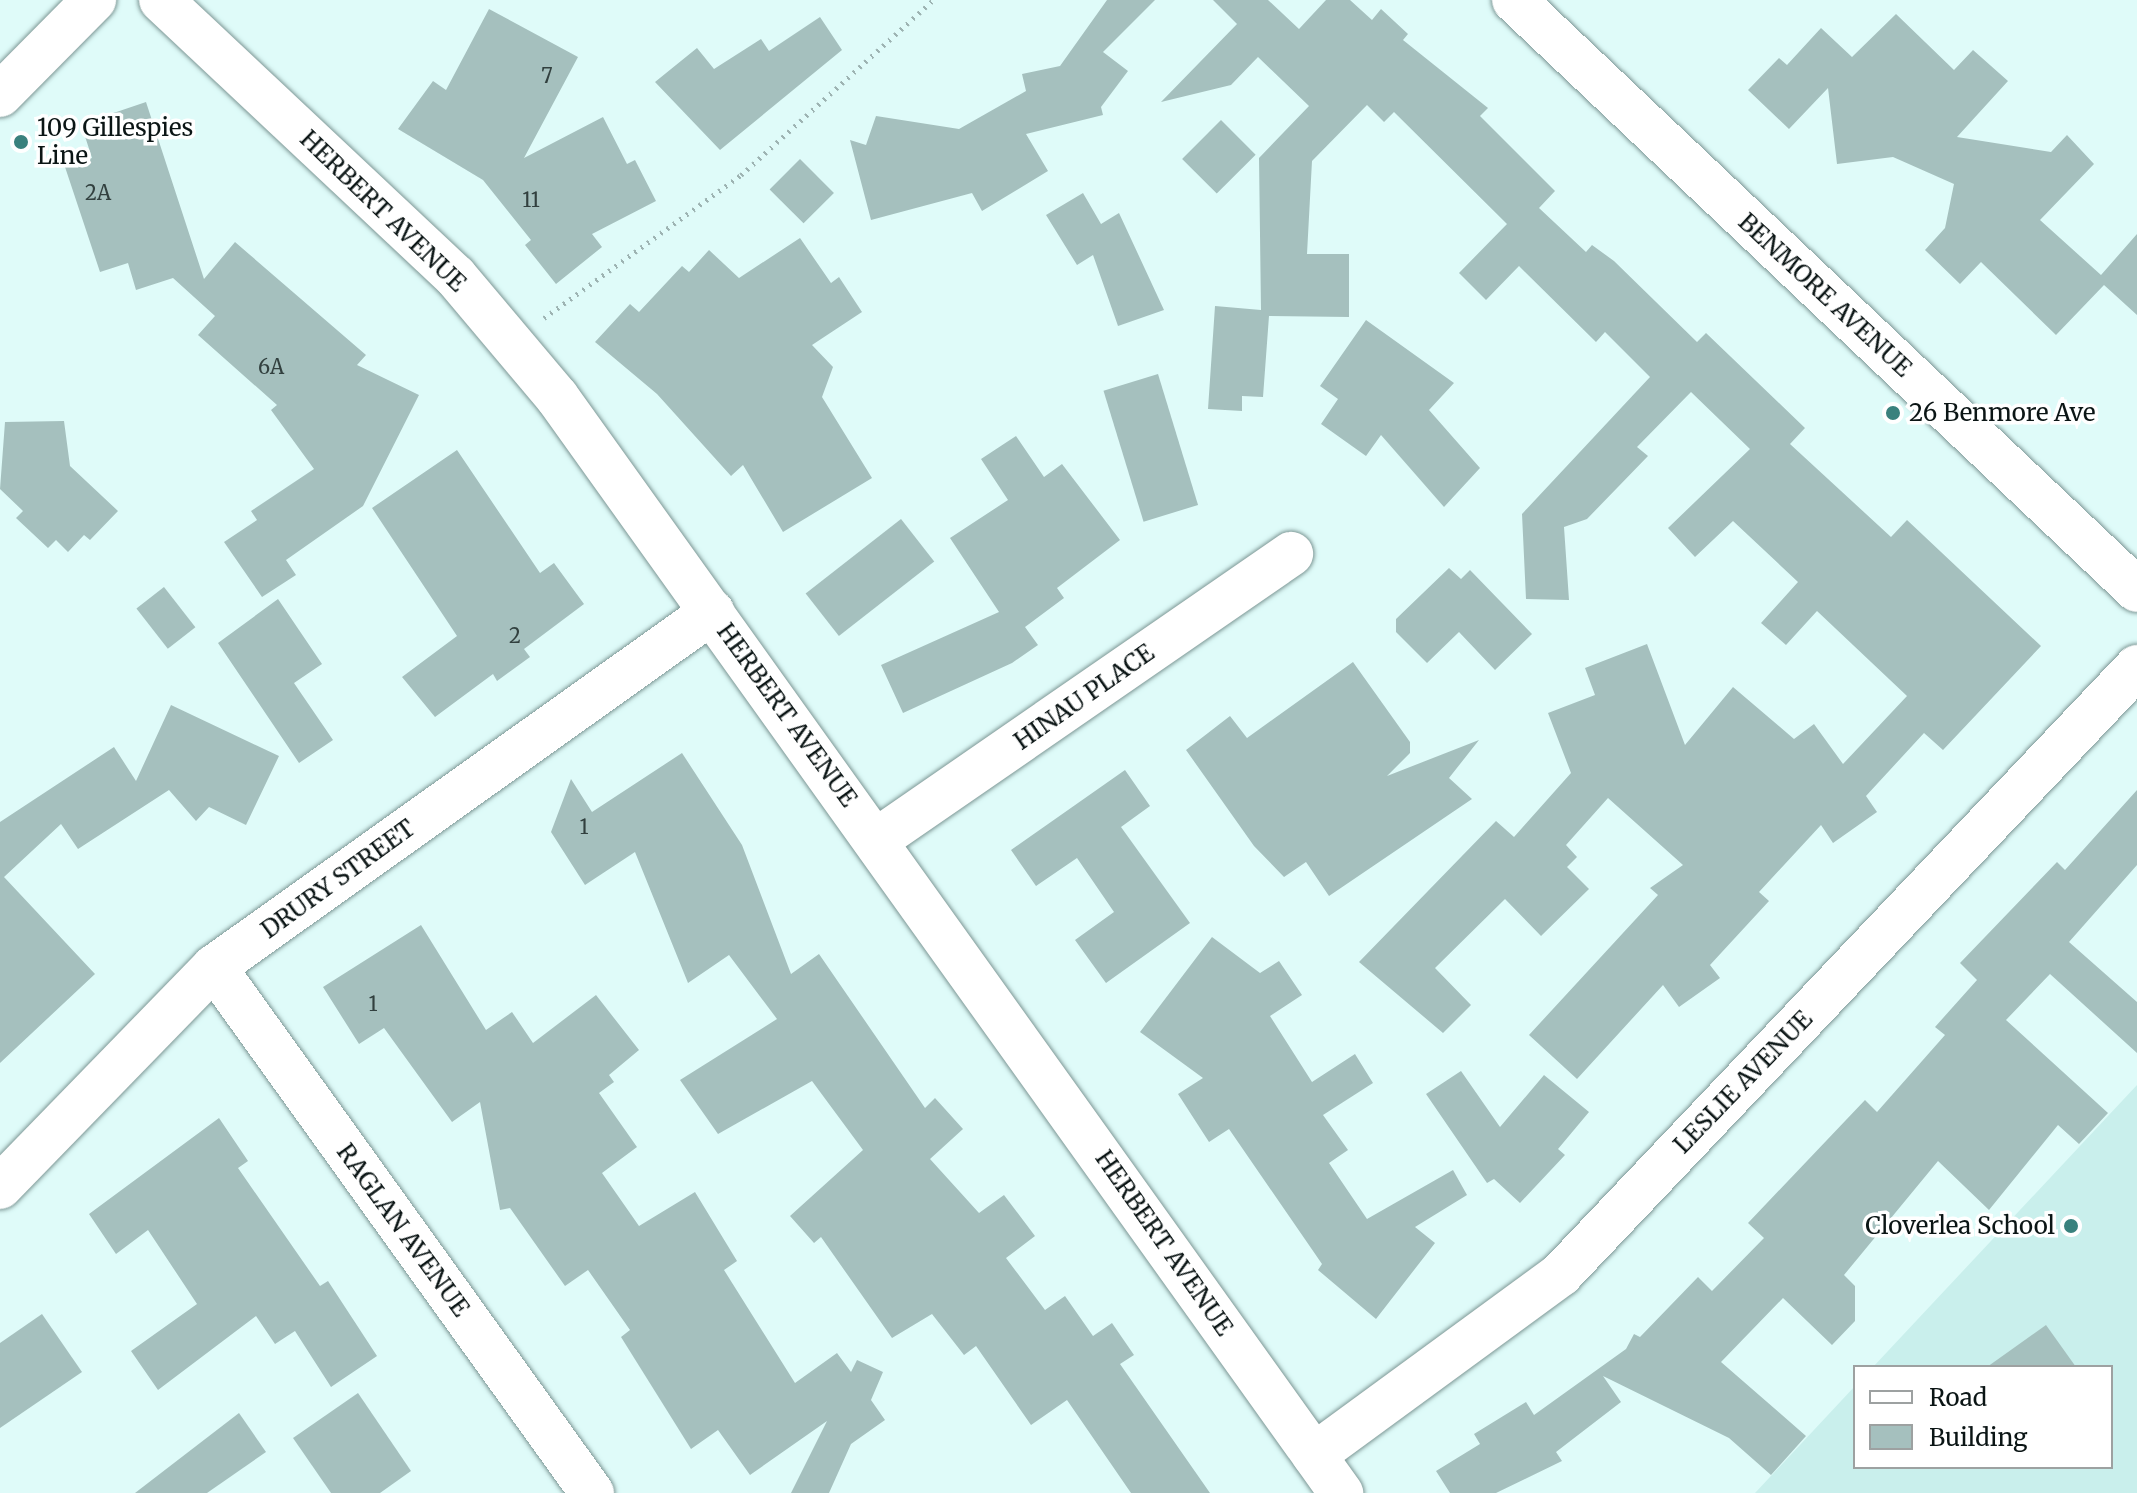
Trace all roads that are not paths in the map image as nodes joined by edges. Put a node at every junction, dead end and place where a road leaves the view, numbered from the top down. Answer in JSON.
{"nodes":[{"id":1,"x":94,"y":0,"type":"edge"},
{"id":2,"x":161,"y":0,"type":"edge"},
{"id":3,"x":1514,"y":0,"type":"edge"},
{"id":4,"x":0,"y":95,"type":"edge"},
{"id":5,"x":1291,"y":554,"type":"dead end"},
{"id":6,"x":2137,"y":590,"type":"edge"},
{"id":7,"x":712,"y":612,"type":"junction"},
{"id":8,"x":2137,"y":667,"type":"edge"},
{"id":9,"x":878,"y":839,"type":"junction"},
{"id":10,"x":214,"y":967,"type":"junction"},
{"id":11,"x":0,"y":1187,"type":"edge"},
{"id":12,"x":1314,"y":1455,"type":"junction"},
{"id":13,"x":592,"y":1493,"type":"edge"},
{"id":14,"x":1341,"y":1493,"type":"edge"}],
"edges":[{"from":1,"to":4,"type":"street"},
{"from":2,"to":7,"type":"street","name":"HERBERT AVENUE"},
{"from":3,"to":6,"type":"street","name":"BENMORE AVENUE"},
{"from":5,"to":9,"type":"street","name":"HINAU PLACE"},
{"from":7,"to":9,"type":"street","name":"HERBERT AVENUE"},
{"from":7,"to":10,"type":"street","name":"DRURY STREET"},
{"from":8,"to":12,"type":"street","name":"LESLIE AVENUE"},
{"from":9,"to":12,"type":"street","name":"HERBERT AVENUE"},
{"from":10,"to":11,"type":"street","name":"DRURY STREET"},
{"from":10,"to":13,"type":"street","name":"RAGLAN AVENUE"},
{"from":12,"to":14,"type":"street","name":"HERBERT AVENUE"}]}
